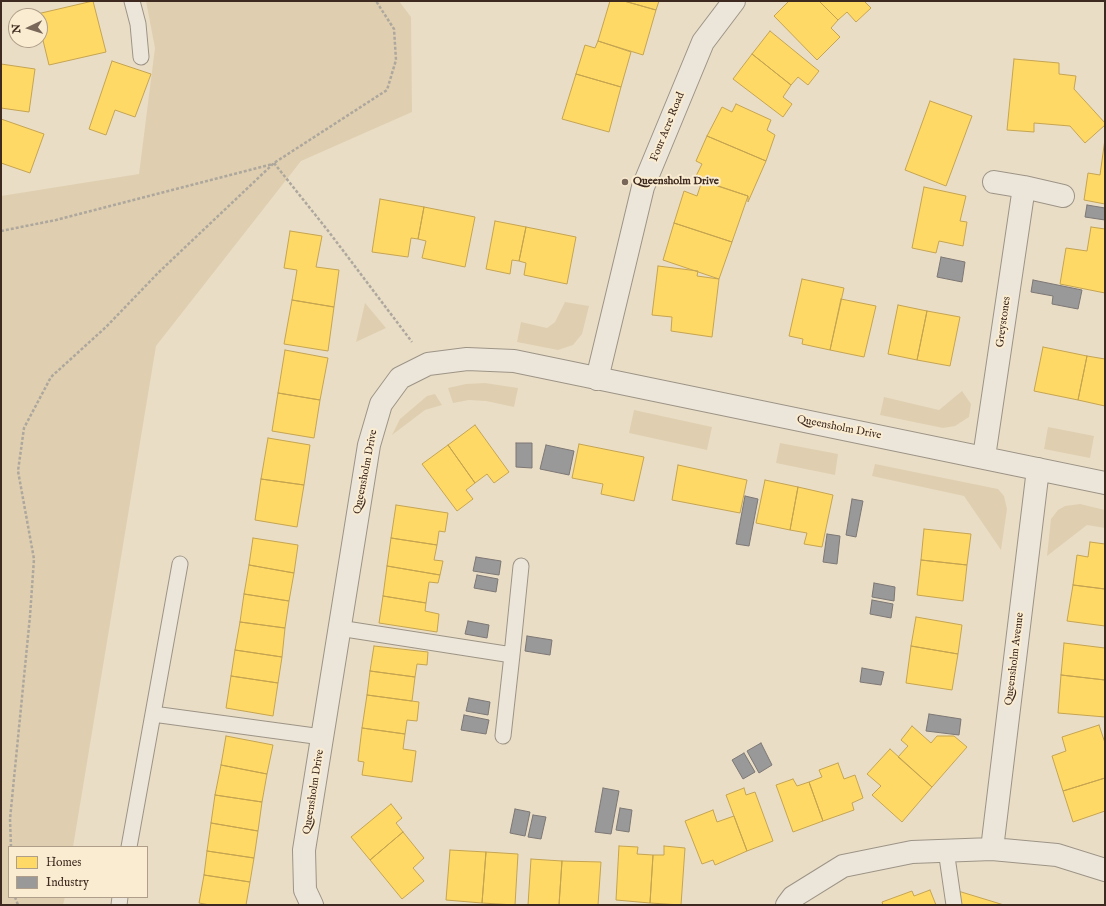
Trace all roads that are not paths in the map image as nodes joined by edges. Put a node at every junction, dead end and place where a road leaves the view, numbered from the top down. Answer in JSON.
{"nodes":[{"id":1,"x":132,"y":1,"type":"edge"},
{"id":2,"x":734,"y":1,"type":"edge"},
{"id":3,"x":141,"y":57,"type":"dead end"},
{"id":4,"x":994,"y":182,"type":"dead end"},
{"id":5,"x":1024,"y":186,"type":"junction"},
{"id":6,"x":1063,"y":196,"type":"dead end"},
{"id":7,"x":598,"y":379,"type":"junction"},
{"id":8,"x":984,"y":457,"type":"junction"},
{"id":9,"x":1038,"y":469,"type":"junction"},
{"id":10,"x":1105,"y":483,"type":"edge"},
{"id":11,"x":180,"y":564,"type":"dead end"},
{"id":12,"x":521,"y":566,"type":"dead end"},
{"id":13,"x":339,"y":628,"type":"junction"},
{"id":14,"x":512,"y":655,"type":"junction"},
{"id":15,"x":153,"y":714,"type":"junction"},
{"id":16,"x":504,"y":736,"type":"dead end"},
{"id":17,"x":322,"y":737,"type":"junction"},
{"id":18,"x":129,"y":846,"type":"edge"},
{"id":19,"x":992,"y":849,"type":"junction"},
{"id":20,"x":946,"y":850,"type":"junction"},
{"id":21,"x":1105,"y":870,"type":"edge"},
{"id":22,"x":312,"y":905,"type":"edge"},
{"id":23,"x":787,"y":905,"type":"edge"},
{"id":24,"x":954,"y":905,"type":"edge"}],
"edges":[{"from":1,"to":3,"type":"lane"},
{"from":2,"to":7,"type":"street","name":"Four Acre Road"},
{"from":4,"to":5,"type":"street"},
{"from":5,"to":6,"type":"street"},
{"from":5,"to":8,"type":"street","name":"Greystones"},
{"from":7,"to":8,"type":"street","name":"Queensholm Drive"},
{"from":7,"to":13,"type":"street","name":"Queensholm Drive"},
{"from":8,"to":9,"type":"street","name":"Queensholm Drive"},
{"from":9,"to":10,"type":"street","name":"Queensholm Drive"},
{"from":9,"to":19,"type":"street","name":"Queensholm Avenue"},
{"from":11,"to":15,"type":"lane"},
{"from":12,"to":14,"type":"lane"},
{"from":13,"to":14,"type":"lane"},
{"from":13,"to":17,"type":"street","name":"Queensholm Drive"},
{"from":14,"to":16,"type":"lane"},
{"from":15,"to":17,"type":"lane"},
{"from":15,"to":18,"type":"lane"},
{"from":17,"to":22,"type":"street","name":"Queensholm Drive"},
{"from":19,"to":20,"type":"street"},
{"from":19,"to":21,"type":"street"},
{"from":20,"to":23,"type":"street"},
{"from":20,"to":24,"type":"lane"}]}
